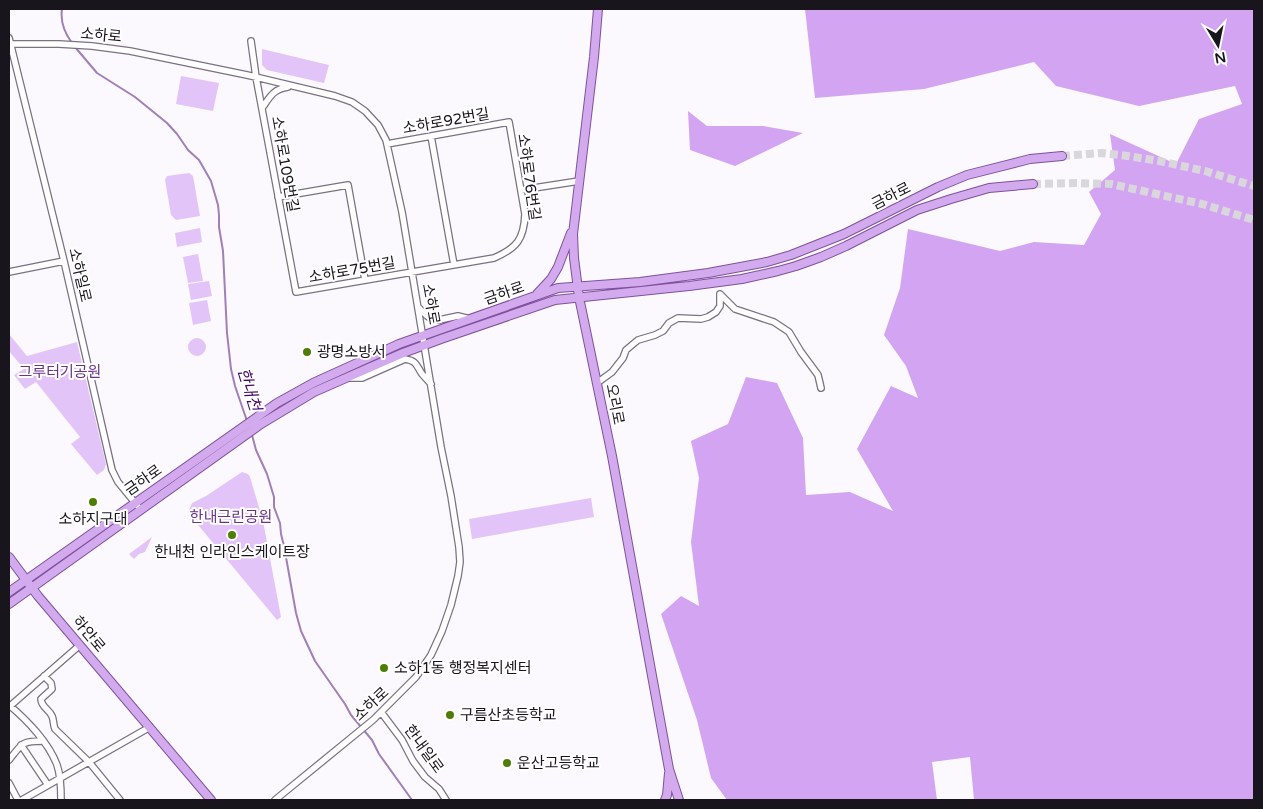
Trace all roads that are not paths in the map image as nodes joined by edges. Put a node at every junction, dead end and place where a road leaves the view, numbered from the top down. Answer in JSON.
{"nodes":[{"id":1,"x":598,"y":9,"type":"edge"},
{"id":2,"x":251,"y":41,"type":"dead end"},
{"id":3,"x":9,"y":42,"type":"edge"},
{"id":4,"x":256,"y":78,"type":"junction"},
{"id":5,"x":293,"y":86,"type":"junction"},
{"id":6,"x":262,"y":108,"type":"junction"},
{"id":7,"x":509,"y":122,"type":"joint"},
{"id":8,"x":431,"y":136,"type":"junction"},
{"id":9,"x":387,"y":144,"type":"junction"},
{"id":10,"x":1062,"y":156,"type":"tunnel mouth"},
{"id":11,"x":579,"y":181,"type":"junction"},
{"id":12,"x":1033,"y":184,"type":"tunnel mouth"},
{"id":13,"x":521,"y":190,"type":"junction"},
{"id":14,"x":278,"y":197,"type":"junction"},
{"id":15,"x":574,"y":227,"type":"junction"},
{"id":16,"x":64,"y":261,"type":"junction"},
{"id":17,"x":454,"y":265,"type":"junction"},
{"id":18,"x":9,"y":272,"type":"edge"},
{"id":19,"x":413,"y":272,"type":"junction"},
{"id":20,"x":365,"y":280,"type":"junction"},
{"id":21,"x":712,"y":283,"type":"junction"},
{"id":22,"x":577,"y":287,"type":"junction"},
{"id":23,"x":296,"y":292,"type":"joint"},
{"id":24,"x":720,"y":294,"type":"junction"},
{"id":25,"x":535,"y":296,"type":"junction"},
{"id":26,"x":579,"y":297,"type":"junction"},
{"id":27,"x":418,"y":307,"type":"junction"},
{"id":28,"x":470,"y":319,"type":"junction"},
{"id":29,"x":423,"y":336,"type":"junction"},
{"id":30,"x":425,"y":345,"type":"junction"},
{"id":31,"x":346,"y":378,"type":"junction"},
{"id":32,"x":597,"y":383,"type":"junction"},
{"id":33,"x":431,"y":384,"type":"junction"},
{"id":34,"x":821,"y":388,"type":"dead end"},
{"id":35,"x":134,"y":503,"type":"junction"},
{"id":36,"x":140,"y":510,"type":"junction"},
{"id":37,"x":9,"y":557,"type":"edge"},
{"id":38,"x":26,"y":579,"type":"junction"},
{"id":39,"x":32,"y":588,"type":"junction"},
{"id":40,"x":9,"y":592,"type":"edge"},
{"id":41,"x":9,"y":604,"type":"edge"},
{"id":42,"x":80,"y":645,"type":"junction"},
{"id":43,"x":44,"y":676,"type":"junction"},
{"id":44,"x":9,"y":706,"type":"edge"},
{"id":45,"x":381,"y":712,"type":"junction"},
{"id":46,"x":150,"y":727,"type":"junction"},
{"id":47,"x":42,"y":741,"type":"junction"},
{"id":48,"x":21,"y":745,"type":"junction"},
{"id":49,"x":9,"y":760,"type":"edge"},
{"id":50,"x":90,"y":762,"type":"junction"},
{"id":51,"x":669,"y":769,"type":"junction"},
{"id":52,"x":60,"y":779,"type":"junction"},
{"id":53,"x":9,"y":783,"type":"edge"},
{"id":54,"x":48,"y":785,"type":"junction"},
{"id":55,"x":20,"y":800,"type":"edge"},
{"id":56,"x":61,"y":800,"type":"edge"},
{"id":57,"x":120,"y":800,"type":"edge"},
{"id":58,"x":211,"y":800,"type":"edge"},
{"id":59,"x":274,"y":800,"type":"edge"},
{"id":60,"x":446,"y":800,"type":"edge"},
{"id":61,"x":665,"y":800,"type":"edge"},
{"id":62,"x":679,"y":800,"type":"edge"}],
"edges":[{"from":1,"to":11,"type":"main road","name":"오리로"},
{"from":2,"to":4,"type":"street","name":"소하로109번길"},
{"from":3,"to":4,"type":"street","name":"소하로"},
{"from":3,"to":16,"type":"street","name":"소하일로"},
{"from":4,"to":5,"type":"street","name":"소하로"},
{"from":4,"to":6,"type":"street","name":"소하로109번길"},
{"from":5,"to":6,"type":"street"},
{"from":5,"to":9,"type":"street","name":"소하로"},
{"from":6,"to":14,"type":"street","name":"소하로109번길"},
{"from":7,"to":8,"type":"street","name":"소하로92번길"},
{"from":7,"to":13,"type":"street","name":"소하로76번길"},
{"from":8,"to":9,"type":"street","name":"소하로92번길"},
{"from":8,"to":17,"type":"street"},
{"from":9,"to":19,"type":"street","name":"소하로"},
{"from":10,"to":22,"type":"main road","name":"금하로"},
{"from":11,"to":13,"type":"street"},
{"from":11,"to":15,"type":"main road","name":"오리로"},
{"from":12,"to":21,"type":"main road","name":"금하로"},
{"from":13,"to":17,"type":"street","name":"소하로76번길"},
{"from":14,"to":20,"type":"street"},
{"from":14,"to":23,"type":"street","name":"소하로109번길"},
{"from":15,"to":22,"type":"main road","name":"오리로"},
{"from":15,"to":25,"type":"main road"},
{"from":16,"to":18,"type":"street"},
{"from":16,"to":35,"type":"street","name":"소하일로"},
{"from":17,"to":19,"type":"street","name":"소하로76번길"},
{"from":19,"to":20,"type":"street","name":"소하로75번길"},
{"from":19,"to":27,"type":"street","name":"소하로"},
{"from":20,"to":23,"type":"street","name":"소하로75번길"},
{"from":21,"to":24,"type":"street"},
{"from":21,"to":26,"type":"main road","name":"금하로"},
{"from":22,"to":25,"type":"main road","name":"금하로"},
{"from":22,"to":26,"type":"main road","name":"오리로"},
{"from":24,"to":32,"type":"street"},
{"from":24,"to":34,"type":"street"},
{"from":25,"to":28,"type":"main road","name":"금하로"},
{"from":26,"to":30,"type":"main road","name":"금하로"},
{"from":26,"to":32,"type":"main road","name":"오리로"},
{"from":27,"to":28,"type":"street"},
{"from":27,"to":29,"type":"street","name":"소하로"},
{"from":28,"to":29,"type":"main road","name":"금하로"},
{"from":29,"to":30,"type":"street","name":"소하로"},
{"from":29,"to":35,"type":"main road","name":"금하로"},
{"from":30,"to":31,"type":"main road","name":"금하로"},
{"from":30,"to":33,"type":"street","name":"소하로"},
{"from":31,"to":33,"type":"street"},
{"from":31,"to":36,"type":"main road","name":"금하로"},
{"from":32,"to":51,"type":"main road","name":"오리로"},
{"from":33,"to":45,"type":"street","name":"소하로"},
{"from":35,"to":36,"type":"street","name":"소하일로"},
{"from":35,"to":38,"type":"main road","name":"금하로"},
{"from":36,"to":39,"type":"main road","name":"금하로"},
{"from":37,"to":38,"type":"main road","name":"하안로"},
{"from":38,"to":39,"type":"main road","name":"하안로"},
{"from":38,"to":40,"type":"main road","name":"금하로"},
{"from":39,"to":41,"type":"main road","name":"금하로"},
{"from":39,"to":42,"type":"main road","name":"하안로"},
{"from":42,"to":43,"type":"street"},
{"from":42,"to":46,"type":"main road","name":"하안로"},
{"from":43,"to":44,"type":"street"},
{"from":43,"to":50,"type":"street"},
{"from":44,"to":47,"type":"street"},
{"from":45,"to":59,"type":"street","name":"소하로"},
{"from":45,"to":60,"type":"street","name":"한내일로"},
{"from":46,"to":50,"type":"street"},
{"from":46,"to":58,"type":"main road","name":"하안로"},
{"from":47,"to":48,"type":"street"},
{"from":47,"to":52,"type":"street"},
{"from":48,"to":49,"type":"street"},
{"from":48,"to":54,"type":"street"},
{"from":50,"to":52,"type":"street"},
{"from":50,"to":57,"type":"street"},
{"from":51,"to":61,"type":"main road"},
{"from":51,"to":62,"type":"main road","name":"오리로"},
{"from":52,"to":54,"type":"street"},
{"from":52,"to":56,"type":"street"},
{"from":53,"to":55,"type":"street"},
{"from":54,"to":55,"type":"street"}]}
